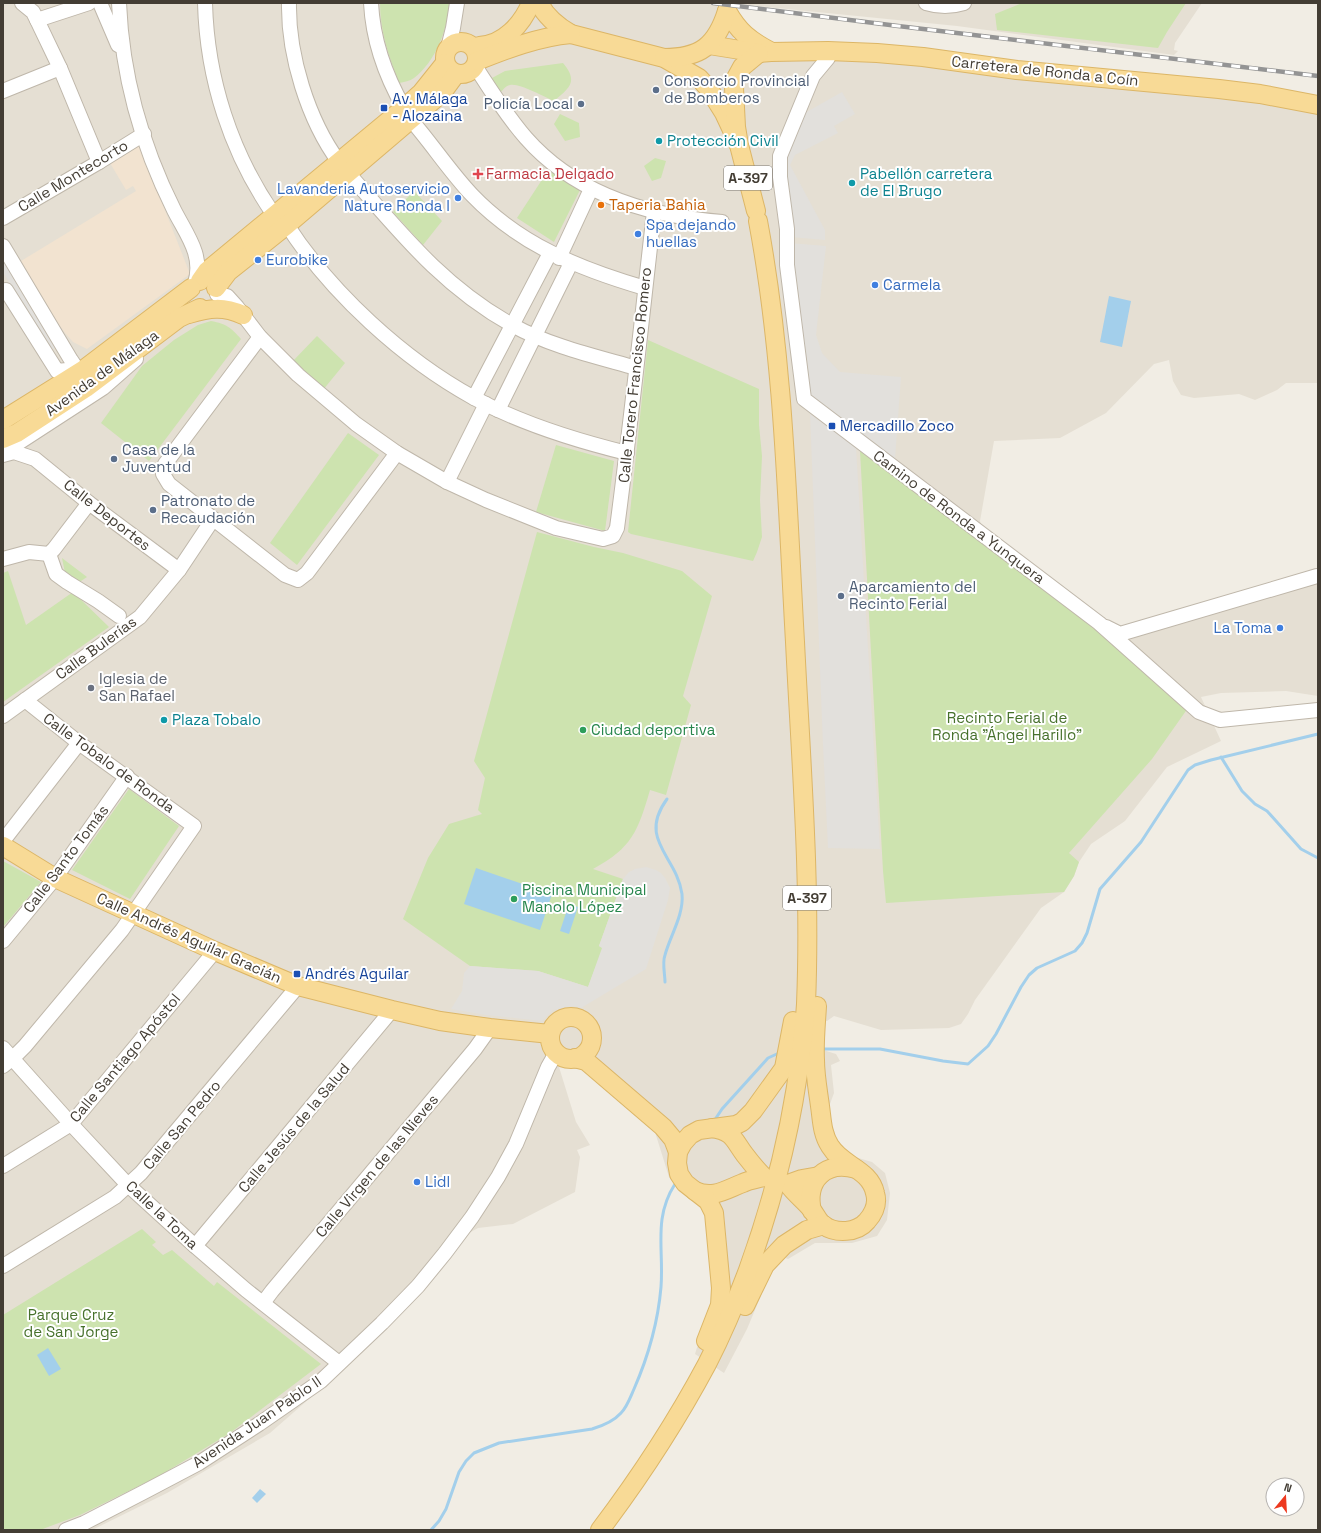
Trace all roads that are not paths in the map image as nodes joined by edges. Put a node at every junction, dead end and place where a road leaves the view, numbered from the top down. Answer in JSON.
{"nodes":[{"id":1,"x":22,"y":3,"type":"edge"},
{"id":2,"x":89,"y":3,"type":"edge"},
{"id":3,"x":100,"y":3,"type":"edge"},
{"id":4,"x":119,"y":3,"type":"edge"},
{"id":5,"x":205,"y":3,"type":"edge"},
{"id":6,"x":289,"y":3,"type":"edge"},
{"id":7,"x":371,"y":3,"type":"edge"},
{"id":8,"x":457,"y":3,"type":"edge"},
{"id":9,"x":531,"y":3,"type":"edge"},
{"id":10,"x":539,"y":3,"type":"edge"},
{"id":11,"x":926,"y":3,"type":"edge"},
{"id":12,"x":964,"y":3,"type":"edge"},
{"id":13,"x":38,"y":20,"type":"junction"},
{"id":14,"x":571,"y":34,"type":"junction"},
{"id":15,"x":705,"y":48,"type":"junction"},
{"id":16,"x":809,"y":51,"type":"junction"},
{"id":17,"x":828,"y":51,"type":"junction"},
{"id":18,"x":461,"y":53,"type":"junction"},
{"id":19,"x":765,"y":53,"type":"junction"},
{"id":20,"x":664,"y":58,"type":"junction"},
{"id":21,"x":125,"y":62,"type":"junction"},
{"id":22,"x":60,"y":68,"type":"junction"},
{"id":23,"x":813,"y":76,"type":"junction"},
{"id":24,"x":3,"y":91,"type":"edge"},
{"id":25,"x":1318,"y":105,"type":"edge"},
{"id":26,"x":407,"y":114,"type":"junction"},
{"id":27,"x":736,"y":127,"type":"junction"},
{"id":28,"x":144,"y":134,"type":"junction"},
{"id":29,"x":739,"y":145,"type":"junction"},
{"id":30,"x":99,"y":162,"type":"junction"},
{"id":31,"x":344,"y":167,"type":"junction"},
{"id":32,"x":591,"y":189,"type":"junction"},
{"id":33,"x":654,"y":212,"type":"junction"},
{"id":34,"x":3,"y":218,"type":"edge"},
{"id":35,"x":280,"y":220,"type":"junction"},
{"id":36,"x":722,"y":222,"type":"dead end"},
{"id":37,"x":3,"y":246,"type":"edge"},
{"id":38,"x":560,"y":258,"type":"junction"},
{"id":39,"x":204,"y":287,"type":"junction"},
{"id":40,"x":645,"y":288,"type":"junction"},
{"id":41,"x":4,"y":289,"type":"edge"},
{"id":42,"x":243,"y":315,"type":"junction"},
{"id":43,"x":183,"y":316,"type":"junction"},
{"id":44,"x":513,"y":325,"type":"junction"},
{"id":45,"x":535,"y":336,"type":"junction"},
{"id":46,"x":260,"y":337,"type":"junction"},
{"id":47,"x":149,"y":340,"type":"junction"},
{"id":48,"x":636,"y":368,"type":"junction"},
{"id":49,"x":80,"y":369,"type":"junction"},
{"id":50,"x":486,"y":404,"type":"junction"},
{"id":51,"x":4,"y":418,"type":"edge"},
{"id":52,"x":36,"y":433,"type":"junction"},
{"id":53,"x":3,"y":439,"type":"edge"},
{"id":54,"x":397,"y":453,"type":"junction"},
{"id":55,"x":627,"y":453,"type":"junction"},
{"id":56,"x":3,"y":454,"type":"edge"},
{"id":57,"x":35,"y":459,"type":"junction"},
{"id":58,"x":447,"y":482,"type":"junction"},
{"id":59,"x":89,"y":503,"type":"junction"},
{"id":60,"x":213,"y":519,"type":"junction"},
{"id":61,"x":49,"y":554,"type":"junction"},
{"id":62,"x":3,"y":559,"type":"edge"},
{"id":63,"x":179,"y":570,"type":"junction"},
{"id":64,"x":1317,"y":576,"type":"dead end"},
{"id":65,"x":119,"y":616,"type":"dead end"},
{"id":66,"x":1099,"y":623,"type":"junction"},
{"id":67,"x":798,"y":694,"type":"junction"},
{"id":68,"x":25,"y":700,"type":"junction"},
{"id":69,"x":1318,"y":710,"type":"edge"},
{"id":70,"x":3,"y":716,"type":"edge"},
{"id":71,"x":79,"y":743,"type":"junction"},
{"id":72,"x":802,"y":765,"type":"junction"},
{"id":73,"x":126,"y":776,"type":"junction"},
{"id":74,"x":3,"y":841,"type":"edge"},
{"id":75,"x":3,"y":846,"type":"edge"},
{"id":76,"x":55,"y":878,"type":"junction"},
{"id":77,"x":133,"y":915,"type":"junction"},
{"id":78,"x":3,"y":941,"type":"edge"},
{"id":79,"x":215,"y":951,"type":"junction"},
{"id":80,"x":298,"y":986,"type":"junction"},
{"id":81,"x":392,"y":1010,"type":"junction"},
{"id":82,"x":490,"y":1028,"type":"junction"},
{"id":83,"x":550,"y":1034,"type":"junction"},
{"id":84,"x":590,"y":1047,"type":"junction"},
{"id":85,"x":3,"y":1048,"type":"edge"},
{"id":86,"x":556,"y":1053,"type":"junction"},
{"id":87,"x":575,"y":1058,"type":"junction"},
{"id":88,"x":8,"y":1062,"type":"edge"},
{"id":89,"x":71,"y":1124,"type":"junction"},
{"id":90,"x":705,"y":1129,"type":"junction"},
{"id":91,"x":678,"y":1152,"type":"junction"},
{"id":92,"x":3,"y":1166,"type":"edge"},
{"id":93,"x":857,"y":1169,"type":"junction"},
{"id":94,"x":819,"y":1176,"type":"junction"},
{"id":95,"x":128,"y":1185,"type":"junction"},
{"id":96,"x":693,"y":1190,"type":"junction"},
{"id":97,"x":812,"y":1211,"type":"junction"},
{"id":98,"x":824,"y":1225,"type":"junction"},
{"id":99,"x":195,"y":1246,"type":"junction"},
{"id":100,"x":3,"y":1266,"type":"edge"},
{"id":101,"x":264,"y":1303,"type":"junction"},
{"id":102,"x":339,"y":1363,"type":"junction"},
{"id":103,"x":66,"y":1530,"type":"edge"},
{"id":104,"x":589,"y":1530,"type":"edge"},
{"id":105,"x":601,"y":1530,"type":"edge"}],
"edges":[{"from":1,"to":13,"type":"street"},
{"from":2,"to":13,"type":"street"},
{"from":3,"to":21,"type":"street"},
{"from":4,"to":21,"type":"street"},
{"from":5,"to":35,"type":"street"},
{"from":6,"to":31,"type":"street"},
{"from":7,"to":26,"type":"street"},
{"from":8,"to":18,"type":"street"},
{"from":9,"to":18,"type":"main road"},
{"from":10,"to":14,"type":"main road"},
{"from":11,"to":12,"type":"street"},
{"from":13,"to":22,"type":"street"},
{"from":14,"to":18,"type":"main road"},
{"from":14,"to":20,"type":"main road"},
{"from":15,"to":19,"type":"main road","name":"Carretera de Ronda a Coín"},
{"from":15,"to":19,"type":"main road"},
{"from":15,"to":20,"type":"main road"},
{"from":15,"to":27,"type":"main road"},
{"from":16,"to":17,"type":"main road","name":"Carretera de Ronda a Coín"},
{"from":16,"to":19,"type":"main road","name":"Carretera de Ronda a Coín"},
{"from":16,"to":23,"type":"street"},
{"from":17,"to":23,"type":"street","name":"Camino de Ronda a Yunquera"},
{"from":17,"to":25,"type":"main road","name":"Carretera de Ronda a Coín"},
{"from":18,"to":26,"type":"main road","name":"Avenida de Málaga"},
{"from":18,"to":32,"type":"street"},
{"from":19,"to":27,"type":"main road"},
{"from":20,"to":29,"type":"main road"},
{"from":21,"to":28,"type":"street"},
{"from":22,"to":24,"type":"street"},
{"from":22,"to":30,"type":"street"},
{"from":23,"to":66,"type":"street","name":"Camino de Ronda a Yunquera"},
{"from":26,"to":31,"type":"main road","name":"Avenida de Málaga"},
{"from":26,"to":38,"type":"street"},
{"from":27,"to":29,"type":"main road"},
{"from":28,"to":30,"type":"street","name":"Calle Montecorto"},
{"from":28,"to":39,"type":"street"},
{"from":29,"to":67,"type":"main road","number":"A-397"},
{"from":30,"to":34,"type":"street","name":"Calle Montecorto"},
{"from":31,"to":35,"type":"main road","name":"Avenida de Málaga"},
{"from":31,"to":44,"type":"street"},
{"from":32,"to":33,"type":"street"},
{"from":32,"to":38,"type":"street"},
{"from":33,"to":36,"type":"street"},
{"from":33,"to":40,"type":"street","name":"Calle Torero Francisco Romero"},
{"from":35,"to":39,"type":"main road","name":"Avenida de Málaga"},
{"from":35,"to":50,"type":"street"},
{"from":37,"to":49,"type":"street"},
{"from":38,"to":40,"type":"street"},
{"from":38,"to":44,"type":"street"},
{"from":38,"to":45,"type":"street"},
{"from":39,"to":42,"type":"street"},
{"from":39,"to":43,"type":"main road","name":"Avenida de Málaga"},
{"from":39,"to":49,"type":"main road","name":"Avenida de Málaga"},
{"from":40,"to":48,"type":"street","name":"Calle Torero Francisco Romero"},
{"from":41,"to":49,"type":"street"},
{"from":42,"to":43,"type":"main road"},
{"from":42,"to":46,"type":"street"},
{"from":43,"to":47,"type":"main road","name":"Avenida de Málaga"},
{"from":44,"to":45,"type":"street"},
{"from":44,"to":50,"type":"street"},
{"from":45,"to":48,"type":"street"},
{"from":45,"to":50,"type":"street"},
{"from":46,"to":54,"type":"street"},
{"from":46,"to":60,"type":"street"},
{"from":47,"to":52,"type":"street"},
{"from":47,"to":53,"type":"main road","name":"Avenida de Málaga"},
{"from":48,"to":55,"type":"street","name":"Calle Torero Francisco Romero"},
{"from":49,"to":51,"type":"main road","name":"Avenida de Málaga"},
{"from":50,"to":55,"type":"street"},
{"from":50,"to":58,"type":"street"},
{"from":52,"to":56,"type":"street"},
{"from":52,"to":57,"type":"street"},
{"from":54,"to":58,"type":"street"},
{"from":54,"to":60,"type":"street"},
{"from":55,"to":58,"type":"street","name":"Calle Torero Francisco Romero"},
{"from":56,"to":57,"type":"street"},
{"from":57,"to":59,"type":"street","name":"Calle Deportes"},
{"from":59,"to":61,"type":"street"},
{"from":59,"to":63,"type":"street","name":"Calle Deportes"},
{"from":60,"to":63,"type":"street","name":"Calle Bulerías"},
{"from":61,"to":62,"type":"street"},
{"from":61,"to":65,"type":"street"},
{"from":63,"to":68,"type":"street","name":"Calle Bulerías"},
{"from":64,"to":66,"type":"street"},
{"from":66,"to":69,"type":"street","name":"Camino de Ronda a Yunquera"},
{"from":67,"to":72,"type":"main road","number":"A-397"},
{"from":67,"to":90,"type":"main road"},
{"from":68,"to":70,"type":"street","name":"Calle Bulerías"},
{"from":68,"to":71,"type":"street","name":"Calle Tobalo de Ronda"},
{"from":71,"to":73,"type":"street","name":"Calle Tobalo de Ronda"},
{"from":71,"to":74,"type":"street"},
{"from":72,"to":93,"type":"main road"},
{"from":72,"to":105,"type":"main road","number":"A-397"},
{"from":73,"to":76,"type":"street","name":"Calle Santo Tomás"},
{"from":73,"to":77,"type":"street","name":"Calle Tobalo de Ronda"},
{"from":75,"to":76,"type":"main road","name":"Calle Andrés Aguilar Gracián"},
{"from":76,"to":77,"type":"main road","name":"Calle Andrés Aguilar Gracián"},
{"from":76,"to":78,"type":"street","name":"Calle Santo Tomás"},
{"from":77,"to":79,"type":"main road","name":"Calle Andrés Aguilar Gracián"},
{"from":77,"to":88,"type":"street"},
{"from":79,"to":80,"type":"main road","name":"Calle Andrés Aguilar Gracián"},
{"from":79,"to":89,"type":"street","name":"Calle Santiago Apóstol"},
{"from":80,"to":81,"type":"main road","name":"Calle Andrés Aguilar Gracián"},
{"from":80,"to":95,"type":"street","name":"Calle San Pedro"},
{"from":81,"to":82,"type":"main road","name":"Calle Andrés Aguilar Gracián"},
{"from":81,"to":99,"type":"street","name":"Calle Jesús de la Salud"},
{"from":82,"to":83,"type":"main road","name":"Calle Andrés Aguilar Gracián"},
{"from":82,"to":101,"type":"street","name":"Calle Virgen de las Nieves"},
{"from":83,"to":84,"type":"main road"},
{"from":83,"to":86,"type":"main road"},
{"from":84,"to":87,"type":"main road"},
{"from":84,"to":90,"type":"main road"},
{"from":85,"to":88,"type":"street","name":"Calle la Toma"},
{"from":86,"to":87,"type":"main road"},
{"from":86,"to":102,"type":"street","name":"Avenida Juan Pablo II"},
{"from":87,"to":91,"type":"main road"},
{"from":88,"to":89,"type":"street","name":"Calle la Toma"},
{"from":89,"to":92,"type":"street","name":"Calle Santiago Apóstol"},
{"from":89,"to":95,"type":"street","name":"Calle la Toma"},
{"from":90,"to":91,"type":"main road"},
{"from":90,"to":96,"type":"main road"},
{"from":91,"to":96,"type":"main road"},
{"from":93,"to":94,"type":"main road"},
{"from":93,"to":98,"type":"main road"},
{"from":94,"to":97,"type":"main road"},
{"from":94,"to":97,"type":"main road"},
{"from":95,"to":99,"type":"street","name":"Calle la Toma"},
{"from":95,"to":100,"type":"street","name":"Calle San Pedro"},
{"from":96,"to":104,"type":"main road"},
{"from":97,"to":98,"type":"main road"},
{"from":98,"to":105,"type":"main road"},
{"from":99,"to":101,"type":"street","name":"Calle la Toma"},
{"from":101,"to":102,"type":"street","name":"Calle la Toma"},
{"from":102,"to":103,"type":"street","name":"Avenida Juan Pablo II"}]}
